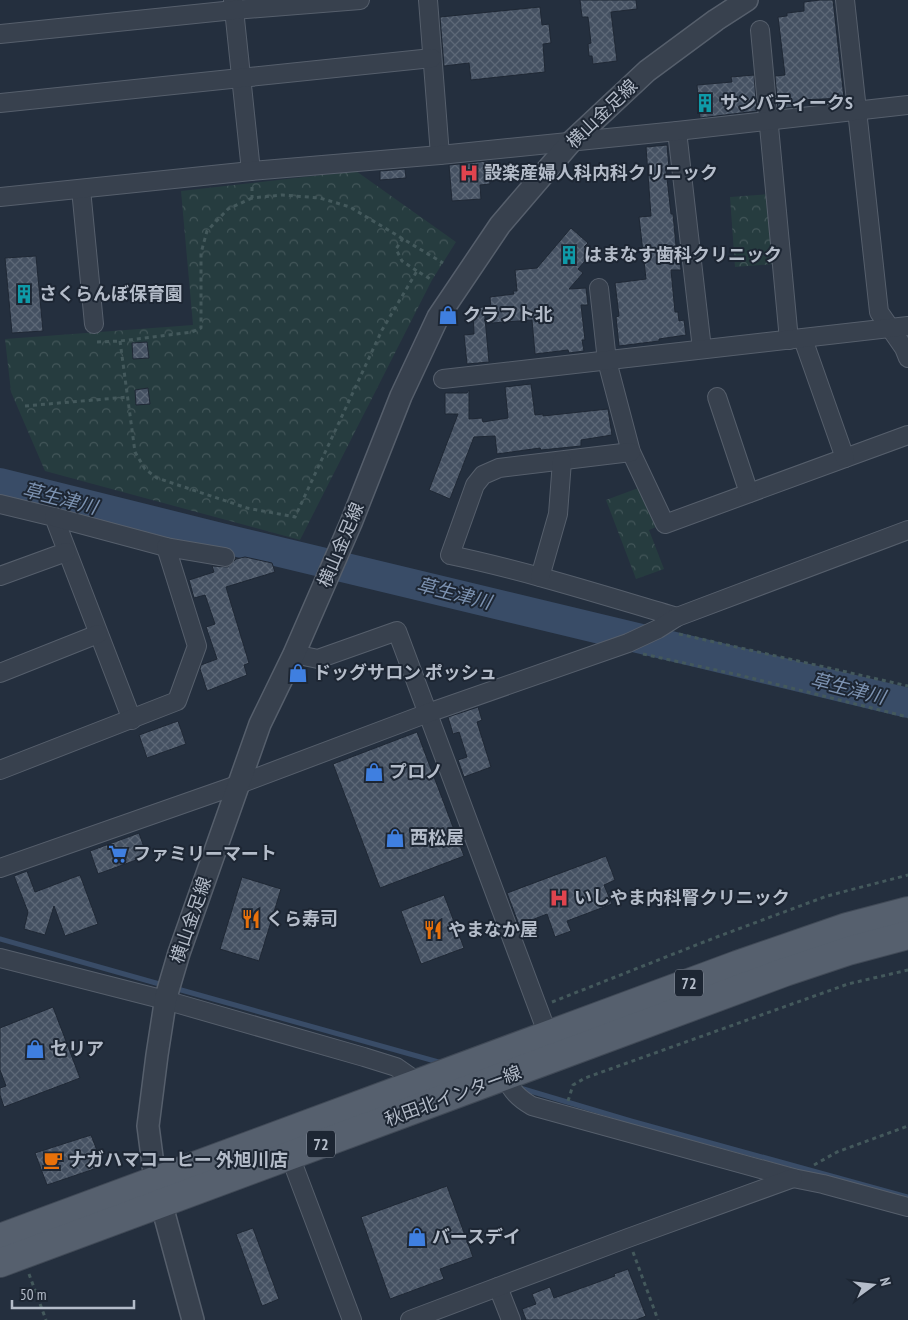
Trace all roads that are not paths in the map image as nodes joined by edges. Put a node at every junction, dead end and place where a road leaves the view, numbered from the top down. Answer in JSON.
{"nodes":[{"id":1,"x":360,"y":0,"type":"edge"},
{"id":2,"x":428,"y":0,"type":"edge"},
{"id":3,"x":747,"y":0,"type":"edge"},
{"id":4,"x":845,"y":0,"type":"edge"},
{"id":5,"x":233,"y":5,"type":"edge"},
{"id":6,"x":760,"y":30,"type":"dead end"},
{"id":7,"x":0,"y":34,"type":"edge"},
{"id":8,"x":432,"y":58,"type":"junction"},
{"id":9,"x":241,"y":78,"type":"junction"},
{"id":10,"x":0,"y":103,"type":"edge"},
{"id":11,"x":908,"y":105,"type":"edge"},
{"id":12,"x":858,"y":111,"type":"junction"},
{"id":13,"x":768,"y":120,"type":"junction"},
{"id":14,"x":677,"y":131,"type":"junction"},
{"id":15,"x":571,"y":142,"type":"junction"},
{"id":16,"x":440,"y":155,"type":"junction"},
{"id":17,"x":251,"y":171,"type":"junction"},
{"id":18,"x":81,"y":189,"type":"junction"},
{"id":19,"x":0,"y":197,"type":"edge"},
{"id":20,"x":599,"y":288,"type":"dead end"},
{"id":21,"x":94,"y":324,"type":"road end"},
{"id":22,"x":908,"y":326,"type":"edge"},
{"id":23,"x":890,"y":328,"type":"junction"},
{"id":24,"x":796,"y":340,"type":"junction"},
{"id":25,"x":702,"y":349,"type":"junction"},
{"id":26,"x":908,"y":358,"type":"edge"},
{"id":27,"x":607,"y":361,"type":"junction"},
{"id":28,"x":443,"y":379,"type":"dead end"},
{"id":29,"x":717,"y":397,"type":"dead end"},
{"id":30,"x":908,"y":435,"type":"edge"},
{"id":31,"x":631,"y":452,"type":"junction"},
{"id":32,"x":845,"y":458,"type":"junction"},
{"id":33,"x":562,"y":461,"type":"junction"},
{"id":34,"x":749,"y":493,"type":"junction"},
{"id":35,"x":0,"y":504,"type":"edge"},
{"id":36,"x":54,"y":518,"type":"junction"},
{"id":37,"x":908,"y":530,"type":"edge"},
{"id":38,"x":166,"y":547,"type":"junction"},
{"id":39,"x":66,"y":552,"type":"junction"},
{"id":40,"x":224,"y":557,"type":"dead end"},
{"id":41,"x":0,"y":576,"type":"edge"},
{"id":42,"x":540,"y":577,"type":"junction"},
{"id":43,"x":677,"y":618,"type":"junction"},
{"id":44,"x":98,"y":634,"type":"junction"},
{"id":45,"x":294,"y":654,"type":"junction"},
{"id":46,"x":0,"y":673,"type":"edge"},
{"id":47,"x":428,"y":713,"type":"junction"},
{"id":48,"x":132,"y":720,"type":"junction"},
{"id":49,"x":0,"y":770,"type":"edge"},
{"id":50,"x":238,"y":786,"type":"junction"},
{"id":51,"x":0,"y":868,"type":"edge"},
{"id":52,"x":908,"y":911,"type":"edge"},
{"id":53,"x":908,"y":935,"type":"edge"},
{"id":54,"x":0,"y":958,"type":"edge"},
{"id":55,"x":166,"y":999,"type":"junction"},
{"id":56,"x":548,"y":1035,"type":"junction"},
{"id":57,"x":497,"y":1078,"type":"junction"},
{"id":58,"x":419,"y":1084,"type":"junction"},
{"id":59,"x":290,"y":1156,"type":"junction"},
{"id":60,"x":793,"y":1178,"type":"junction"},
{"id":61,"x":158,"y":1192,"type":"junction"},
{"id":62,"x":908,"y":1207,"type":"edge"},
{"id":63,"x":0,"y":1238,"type":"edge"},
{"id":64,"x":11,"y":1259,"type":"edge"},
{"id":65,"x":498,"y":1287,"type":"junction"},
{"id":66,"x":193,"y":1320,"type":"edge"},
{"id":67,"x":209,"y":1320,"type":"edge"},
{"id":68,"x":352,"y":1320,"type":"edge"},
{"id":69,"x":410,"y":1320,"type":"edge"},
{"id":70,"x":511,"y":1320,"type":"edge"}],
"edges":[{"from":1,"to":5,"type":"street"},
{"from":2,"to":8,"type":"street"},
{"from":3,"to":15,"type":"street","name":"横山金足線"},
{"from":4,"to":12,"type":"street"},
{"from":5,"to":7,"type":"street"},
{"from":5,"to":9,"type":"street"},
{"from":6,"to":13,"type":"street"},
{"from":8,"to":9,"type":"street"},
{"from":8,"to":16,"type":"street"},
{"from":9,"to":10,"type":"street"},
{"from":9,"to":17,"type":"street"},
{"from":11,"to":12,"type":"street"},
{"from":12,"to":13,"type":"street"},
{"from":12,"to":23,"type":"street"},
{"from":13,"to":14,"type":"street"},
{"from":13,"to":24,"type":"street"},
{"from":14,"to":15,"type":"street"},
{"from":14,"to":25,"type":"street"},
{"from":15,"to":16,"type":"street"},
{"from":15,"to":45,"type":"street","name":"横山金足線"},
{"from":16,"to":17,"type":"street"},
{"from":17,"to":18,"type":"street"},
{"from":18,"to":19,"type":"street"},
{"from":18,"to":21,"type":"street"},
{"from":20,"to":27,"type":"street"},
{"from":22,"to":23,"type":"street"},
{"from":23,"to":24,"type":"street"},
{"from":23,"to":26,"type":"street"},
{"from":24,"to":25,"type":"street"},
{"from":24,"to":32,"type":"street"},
{"from":25,"to":27,"type":"street"},
{"from":27,"to":28,"type":"street"},
{"from":27,"to":31,"type":"street"},
{"from":29,"to":34,"type":"street"},
{"from":30,"to":32,"type":"street"},
{"from":31,"to":33,"type":"street"},
{"from":31,"to":34,"type":"street"},
{"from":32,"to":34,"type":"street"},
{"from":33,"to":42,"type":"street"},
{"from":33,"to":42,"type":"street"},
{"from":35,"to":36,"type":"street"},
{"from":36,"to":38,"type":"street"},
{"from":36,"to":39,"type":"street"},
{"from":37,"to":43,"type":"street"},
{"from":38,"to":40,"type":"street"},
{"from":38,"to":48,"type":"street"},
{"from":39,"to":41,"type":"street"},
{"from":39,"to":44,"type":"street"},
{"from":42,"to":43,"type":"street"},
{"from":43,"to":47,"type":"street"},
{"from":44,"to":46,"type":"street"},
{"from":44,"to":48,"type":"street"},
{"from":45,"to":47,"type":"street"},
{"from":45,"to":50,"type":"street","name":"横山金足線"},
{"from":47,"to":50,"type":"street"},
{"from":47,"to":56,"type":"street"},
{"from":48,"to":49,"type":"street"},
{"from":50,"to":51,"type":"street"},
{"from":50,"to":55,"type":"street","name":"横山金足線"},
{"from":52,"to":56,"type":"main road","name":"秋田北インター線","number":"72"},
{"from":53,"to":57,"type":"main road","name":"秋田北インター線","number":"72"},
{"from":54,"to":55,"type":"street"},
{"from":55,"to":58,"type":"street"},
{"from":55,"to":61,"type":"street","name":"横山金足線"},
{"from":56,"to":57,"type":"main road","name":"秋田北インター線","number":"72"},
{"from":57,"to":58,"type":"main road","name":"秋田北インター線","number":"72"},
{"from":57,"to":59,"type":"main road","name":"秋田北インター線","number":"72"},
{"from":57,"to":60,"type":"street"},
{"from":58,"to":61,"type":"main road","name":"秋田北インター線","number":"72"},
{"from":59,"to":61,"type":"main road","name":"秋田北インター線","number":"72"},
{"from":59,"to":68,"type":"street"},
{"from":60,"to":62,"type":"street"},
{"from":60,"to":65,"type":"street"},
{"from":61,"to":63,"type":"main road","name":"秋田北インター線","number":"72"},
{"from":61,"to":64,"type":"main road","name":"秋田北インター線","number":"72"},
{"from":61,"to":66,"type":"street","name":"横山金足線"},
{"from":61,"to":67,"type":"street","name":"横山金足線"},
{"from":65,"to":69,"type":"street"},
{"from":65,"to":70,"type":"street"}]}
